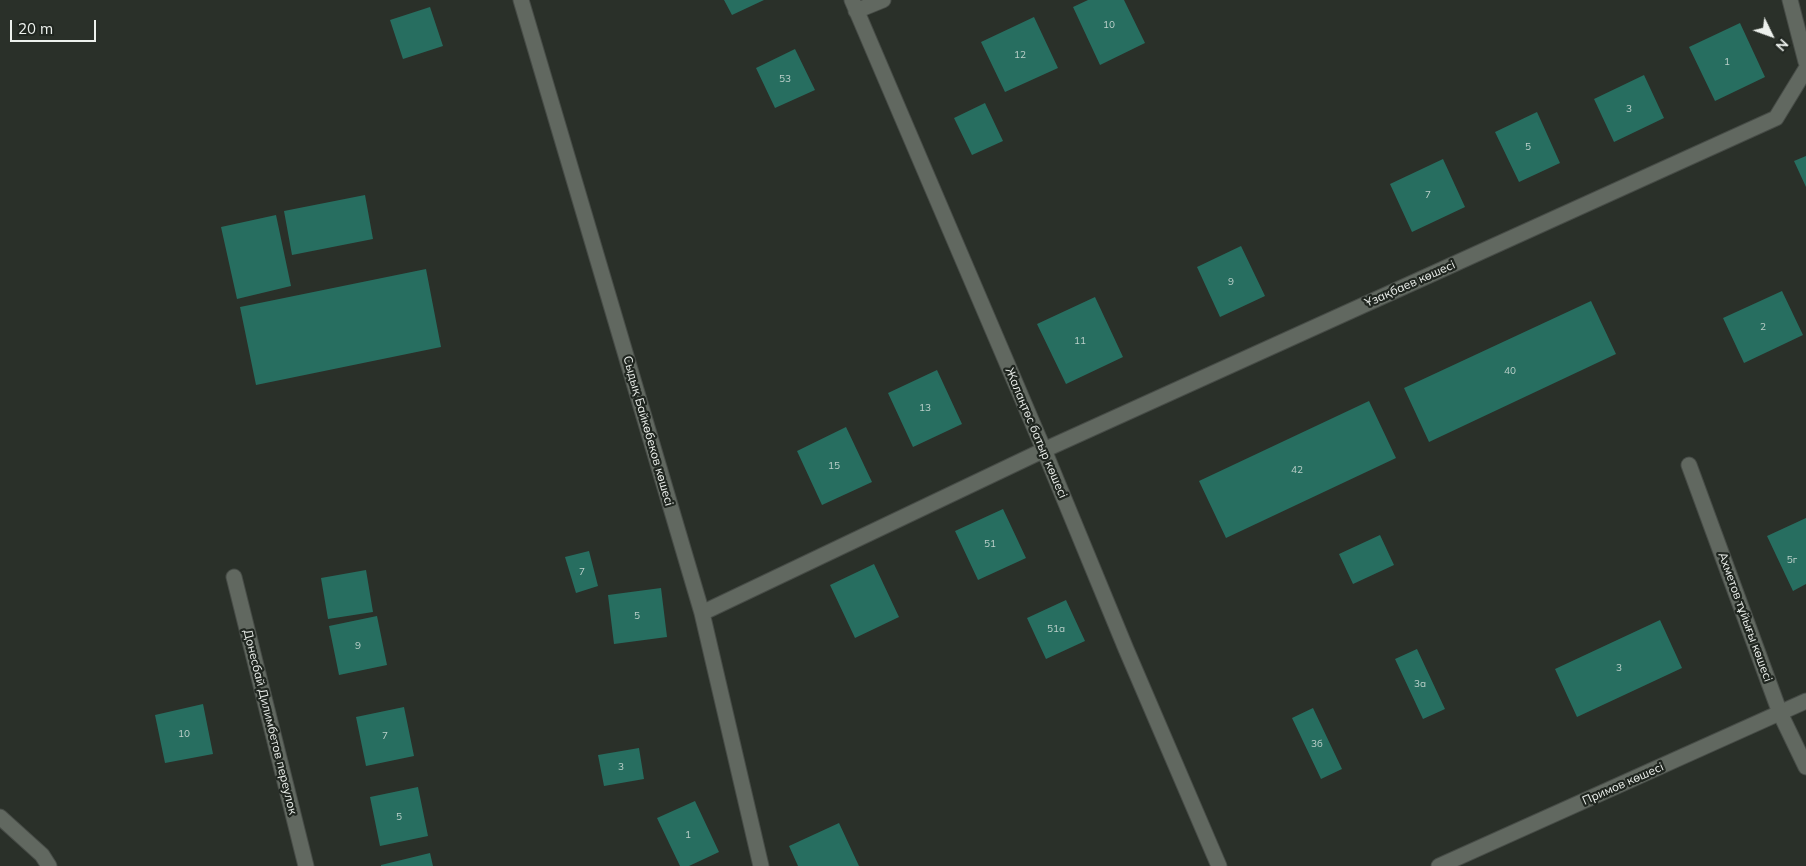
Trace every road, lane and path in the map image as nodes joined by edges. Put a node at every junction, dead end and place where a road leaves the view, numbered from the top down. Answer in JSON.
{"nodes":[{"id":1,"x":521,"y":0,"type":"edge"},
{"id":2,"x":883,"y":0,"type":"edge"},
{"id":3,"x":1790,"y":0,"type":"edge"},
{"id":4,"x":854,"y":5,"type":"edge"},
{"id":5,"x":1806,"y":62,"type":"edge"},
{"id":6,"x":1806,"y":69,"type":"edge"},
{"id":7,"x":1044,"y":450,"type":"junction"},
{"id":8,"x":1689,"y":465,"type":"dead end"},
{"id":9,"x":234,"y":577,"type":"dead end"},
{"id":10,"x":702,"y":613,"type":"junction"},
{"id":11,"x":1806,"y":701,"type":"edge"},
{"id":12,"x":1780,"y":713,"type":"junction"},
{"id":13,"x":1806,"y":767,"type":"edge"},
{"id":14,"x":0,"y":817,"type":"edge"},
{"id":15,"x":49,"y":866,"type":"edge"},
{"id":16,"x":306,"y":866,"type":"edge"},
{"id":17,"x":761,"y":866,"type":"edge"},
{"id":18,"x":1219,"y":866,"type":"edge"},
{"id":19,"x":1440,"y":866,"type":"edge"}],
"edges":[{"from":1,"to":10,"type":"street","name":"Сыдық Байкөбеков көшесі"},
{"from":2,"to":4,"type":"street"},
{"from":3,"to":5,"type":"street"},
{"from":4,"to":7,"type":"street","name":"Жалаңтөс батыр көшесі"},
{"from":6,"to":7,"type":"street","name":"Ұзақбаев көшесі"},
{"from":7,"to":10,"type":"street","name":"Ұзақбаев көшесі"},
{"from":7,"to":18,"type":"street","name":"Жалаңтөс батыр көшесі"},
{"from":8,"to":12,"type":"street","name":"Ахметов тұйығы көшесі"},
{"from":9,"to":16,"type":"street","name":"Донесбай Дилимбетов переулок"},
{"from":10,"to":17,"type":"street","name":"Сыдық Байкөбеков көшесі"},
{"from":11,"to":12,"type":"street","name":"Примов көшесі"},
{"from":12,"to":13,"type":"street","name":"Ахметов тұйығы көшесі"},
{"from":12,"to":19,"type":"street","name":"Примов көшесі"},
{"from":14,"to":15,"type":"street"}]}
